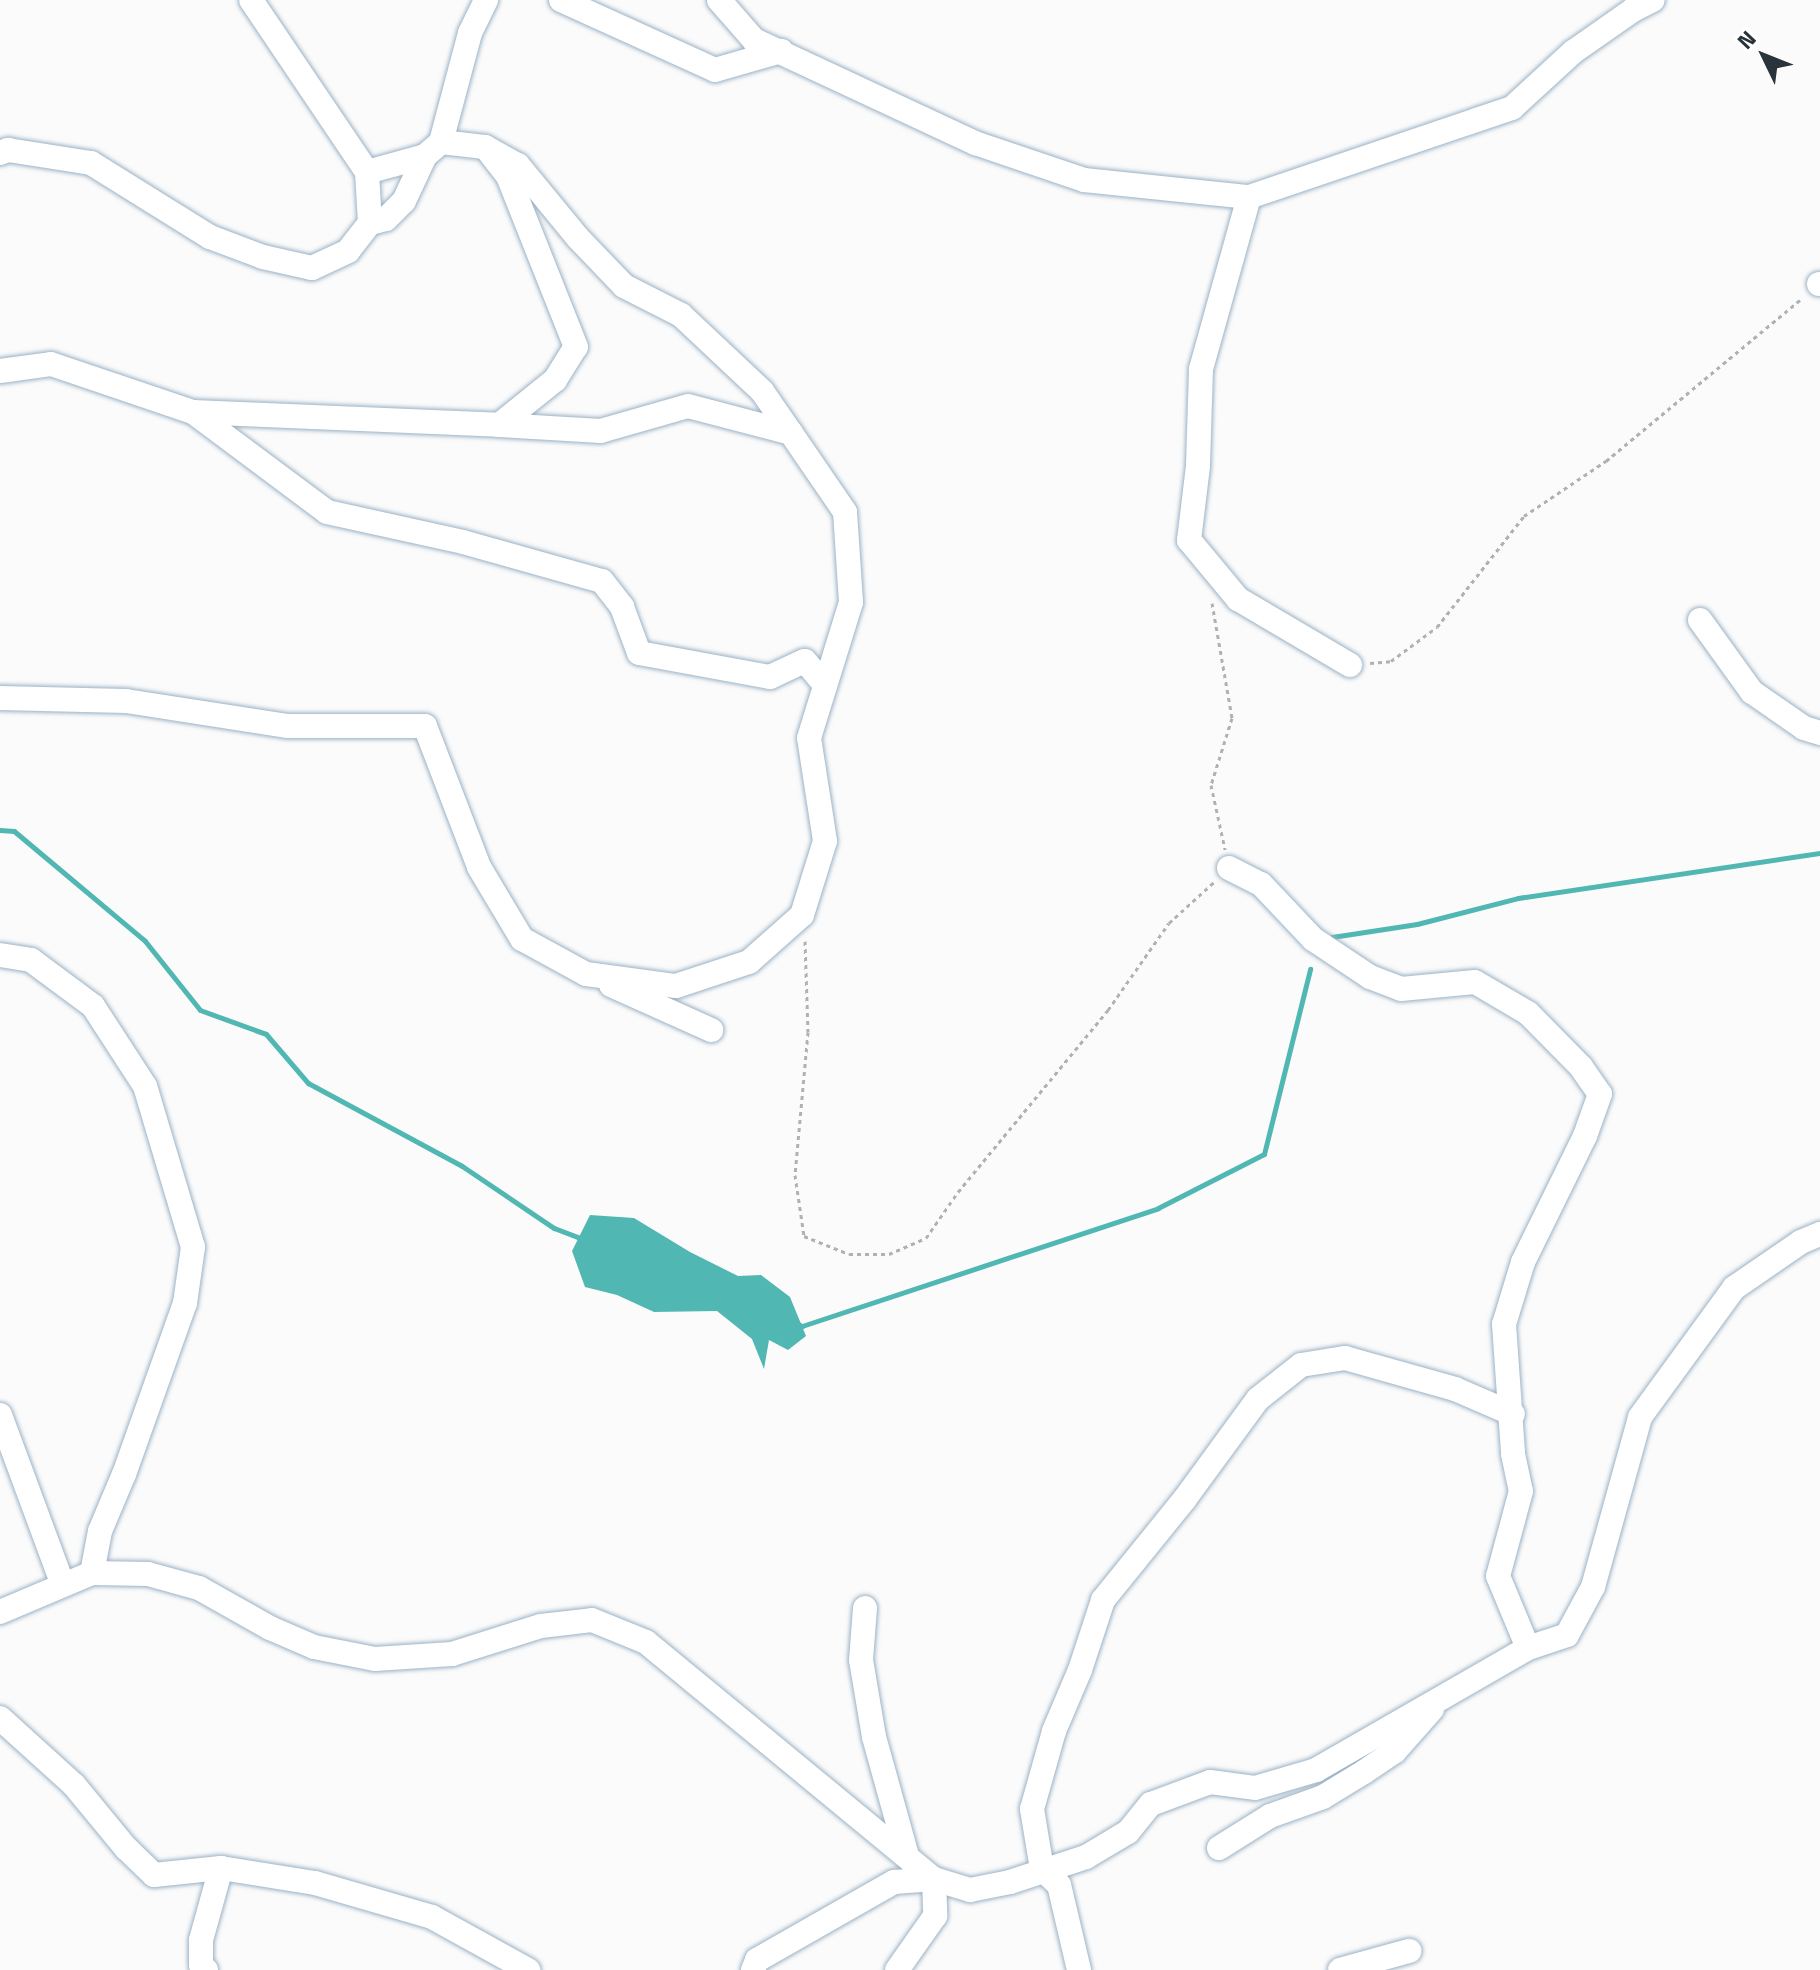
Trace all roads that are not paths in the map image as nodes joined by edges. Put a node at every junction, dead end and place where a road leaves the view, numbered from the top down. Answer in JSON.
{"nodes":[{"id":1,"x":251,"y":0,"type":"edge"},
{"id":2,"x":486,"y":0,"type":"edge"},
{"id":3,"x":561,"y":0,"type":"edge"},
{"id":4,"x":719,"y":0,"type":"edge"},
{"id":5,"x":1653,"y":0,"type":"edge"},
{"id":6,"x":781,"y":51,"type":"junction"},
{"id":7,"x":485,"y":147,"type":"junction"},
{"id":8,"x":433,"y":149,"type":"junction"},
{"id":9,"x":0,"y":153,"type":"edge"},
{"id":10,"x":367,"y":172,"type":"junction"},
{"id":11,"x":1249,"y":197,"type":"junction"},
{"id":12,"x":370,"y":223,"type":"junction"},
{"id":13,"x":0,"y":371,"type":"edge"},
{"id":14,"x":193,"y":412,"type":"junction"},
{"id":15,"x":499,"y":425,"type":"junction"},
{"id":16,"x":791,"y":433,"type":"junction"},
{"id":17,"x":1700,"y":620,"type":"dead end"},
{"id":18,"x":1350,"y":665,"type":"road end"},
{"id":19,"x":825,"y":685,"type":"junction"},
{"id":20,"x":0,"y":698,"type":"edge"},
{"id":21,"x":1820,"y":733,"type":"edge"},
{"id":22,"x":1229,"y":868,"type":"road end"},
{"id":23,"x":0,"y":955,"type":"edge"},
{"id":24,"x":586,"y":974,"type":"junction"},
{"id":25,"x":711,"y":1030,"type":"dead end"},
{"id":26,"x":1820,"y":1234,"type":"edge"},
{"id":27,"x":1513,"y":1414,"type":"junction"},
{"id":28,"x":0,"y":1415,"type":"edge"},
{"id":29,"x":92,"y":1573,"type":"junction"},
{"id":30,"x":62,"y":1583,"type":"junction"},
{"id":31,"x":865,"y":1608,"type":"dead end"},
{"id":32,"x":0,"y":1612,"type":"edge"},
{"id":33,"x":1528,"y":1648,"type":"junction"},
{"id":34,"x":1447,"y":1692,"type":"junction"},
{"id":35,"x":0,"y":1718,"type":"edge"},
{"id":36,"x":1219,"y":1848,"type":"dead end"},
{"id":37,"x":907,"y":1856,"type":"junction"},
{"id":38,"x":221,"y":1868,"type":"junction"},
{"id":39,"x":1042,"y":1869,"type":"junction"},
{"id":40,"x":934,"y":1879,"type":"junction"},
{"id":41,"x":1409,"y":1951,"type":"dead end"},
{"id":42,"x":206,"y":1970,"type":"edge"},
{"id":43,"x":528,"y":1970,"type":"edge"},
{"id":44,"x":753,"y":1970,"type":"edge"},
{"id":45,"x":897,"y":1970,"type":"edge"},
{"id":46,"x":1079,"y":1970,"type":"edge"},
{"id":47,"x":1340,"y":1970,"type":"edge"}],
"edges":[{"from":1,"to":10,"type":"street"},
{"from":2,"to":8,"type":"street"},
{"from":3,"to":6,"type":"street"},
{"from":4,"to":6,"type":"street"},
{"from":5,"to":11,"type":"street"},
{"from":6,"to":11,"type":"street"},
{"from":7,"to":8,"type":"street"},
{"from":7,"to":15,"type":"street"},
{"from":7,"to":16,"type":"street"},
{"from":8,"to":10,"type":"street"},
{"from":8,"to":12,"type":"street"},
{"from":9,"to":12,"type":"street"},
{"from":10,"to":12,"type":"street"},
{"from":11,"to":18,"type":"street"},
{"from":13,"to":14,"type":"street"},
{"from":14,"to":15,"type":"street"},
{"from":14,"to":19,"type":"street"},
{"from":15,"to":16,"type":"street"},
{"from":16,"to":19,"type":"street"},
{"from":17,"to":21,"type":"street"},
{"from":19,"to":24,"type":"street"},
{"from":20,"to":24,"type":"street"},
{"from":22,"to":27,"type":"street"},
{"from":23,"to":29,"type":"street"},
{"from":24,"to":25,"type":"street"},
{"from":26,"to":33,"type":"street"},
{"from":27,"to":33,"type":"street"},
{"from":27,"to":39,"type":"street"},
{"from":28,"to":30,"type":"street"},
{"from":29,"to":30,"type":"street"},
{"from":29,"to":37,"type":"street"},
{"from":30,"to":32,"type":"street"},
{"from":31,"to":37,"type":"street"},
{"from":33,"to":34,"type":"street"},
{"from":34,"to":36,"type":"street"},
{"from":34,"to":39,"type":"street"},
{"from":35,"to":38,"type":"street"},
{"from":37,"to":40,"type":"street"},
{"from":38,"to":42,"type":"street"},
{"from":38,"to":43,"type":"street"},
{"from":39,"to":40,"type":"street"},
{"from":39,"to":46,"type":"street"},
{"from":40,"to":44,"type":"street"},
{"from":40,"to":45,"type":"street"},
{"from":41,"to":47,"type":"street"}]}
